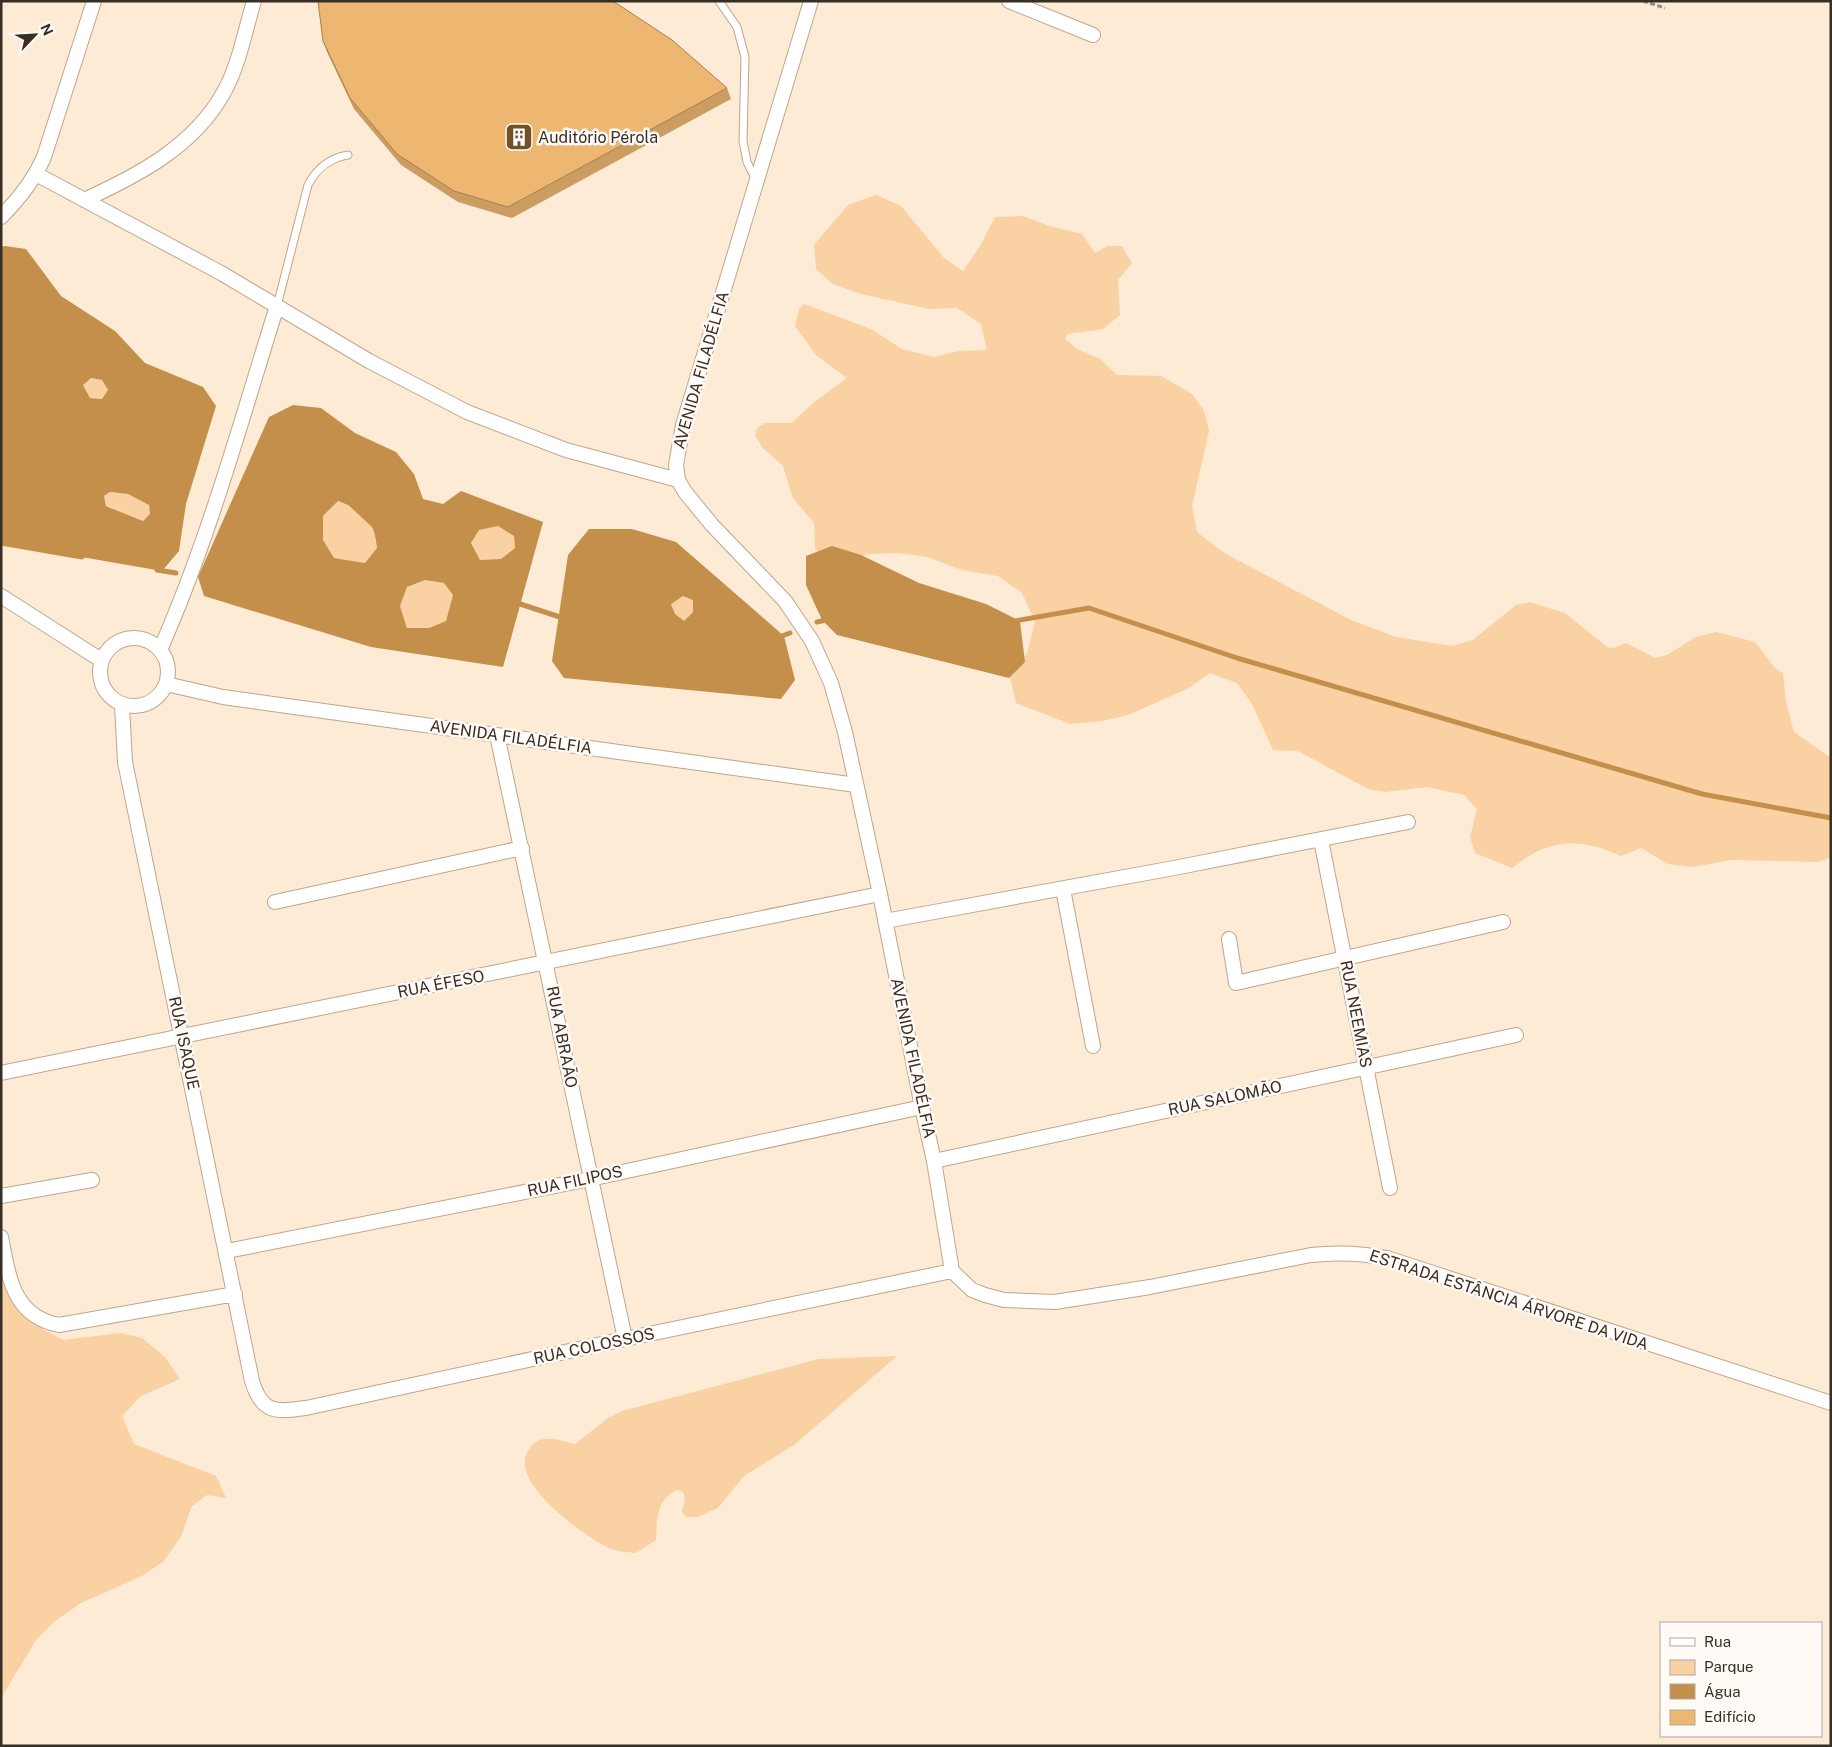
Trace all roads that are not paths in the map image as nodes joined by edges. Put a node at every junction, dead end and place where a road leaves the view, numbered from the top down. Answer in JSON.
{"nodes":[{"id":1,"x":94,"y":1,"type":"edge"},
{"id":2,"x":254,"y":1,"type":"edge"},
{"id":3,"x":719,"y":1,"type":"edge"},
{"id":4,"x":811,"y":1,"type":"edge"},
{"id":5,"x":1009,"y":1,"type":"edge"},
{"id":6,"x":1093,"y":34,"type":"dead end"},
{"id":7,"x":348,"y":155,"type":"dead end"},
{"id":8,"x":36,"y":174,"type":"junction"},
{"id":9,"x":756,"y":180,"type":"junction"},
{"id":10,"x":84,"y":200,"type":"junction"},
{"id":11,"x":1,"y":217,"type":"edge"},
{"id":12,"x":277,"y":306,"type":"junction"},
{"id":13,"x":678,"y":480,"type":"junction"},
{"id":14,"x":1,"y":596,"type":"edge"},
{"id":15,"x":160,"y":650,"type":"junction"},
{"id":16,"x":101,"y":660,"type":"junction"},
{"id":17,"x":166,"y":684,"type":"junction"},
{"id":18,"x":122,"y":705,"type":"junction"},
{"id":19,"x":497,"y":735,"type":"junction"},
{"id":20,"x":856,"y":785,"type":"junction"},
{"id":21,"x":1408,"y":822,"type":"dead end"},
{"id":22,"x":1320,"y":840,"type":"junction"},
{"id":23,"x":522,"y":848,"type":"junction"},
{"id":24,"x":1063,"y":888,"type":"junction"},
{"id":25,"x":880,"y":894,"type":"junction"},
{"id":26,"x":275,"y":902,"type":"dead end"},
{"id":27,"x":885,"y":921,"type":"junction"},
{"id":28,"x":1503,"y":922,"type":"dead end"},
{"id":29,"x":1229,"y":939,"type":"dead end"},
{"id":30,"x":1345,"y":959,"type":"junction"},
{"id":31,"x":547,"y":962,"type":"junction"},
{"id":32,"x":1516,"y":1035,"type":"dead end"},
{"id":33,"x":182,"y":1036,"type":"junction"},
{"id":34,"x":1093,"y":1046,"type":"dead end"},
{"id":35,"x":1366,"y":1068,"type":"junction"},
{"id":36,"x":1,"y":1073,"type":"edge"},
{"id":37,"x":922,"y":1108,"type":"junction"},
{"id":38,"x":934,"y":1161,"type":"junction"},
{"id":39,"x":590,"y":1179,"type":"junction"},
{"id":40,"x":92,"y":1180,"type":"dead end"},
{"id":41,"x":1390,"y":1188,"type":"dead end"},
{"id":42,"x":1,"y":1196,"type":"edge"},
{"id":43,"x":1,"y":1237,"type":"edge"},
{"id":44,"x":227,"y":1251,"type":"junction"},
{"id":45,"x":952,"y":1272,"type":"junction"},
{"id":46,"x":235,"y":1294,"type":"junction"},
{"id":47,"x":625,"y":1339,"type":"junction"},
{"id":48,"x":252,"y":1381,"type":"joint"},
{"id":49,"x":1831,"y":1403,"type":"edge"}],
"edges":[{"from":1,"to":8,"type":"street"},
{"from":2,"to":10,"type":"street"},
{"from":3,"to":9,"type":"lane"},
{"from":4,"to":9,"type":"street","name":"AVENIDA FILADÉLFIA"},
{"from":5,"to":6,"type":"street"},
{"from":7,"to":12,"type":"lane"},
{"from":8,"to":10,"type":"street"},
{"from":8,"to":11,"type":"street"},
{"from":9,"to":13,"type":"street","name":"AVENIDA FILADÉLFIA"},
{"from":10,"to":12,"type":"street"},
{"from":12,"to":13,"type":"street"},
{"from":12,"to":15,"type":"street"},
{"from":13,"to":20,"type":"street","name":"AVENIDA FILADÉLFIA"},
{"from":14,"to":16,"type":"street"},
{"from":15,"to":16,"type":"street"},
{"from":15,"to":17,"type":"street"},
{"from":16,"to":18,"type":"street"},
{"from":17,"to":18,"type":"street"},
{"from":17,"to":19,"type":"street","name":"AVENIDA FILADÉLFIA"},
{"from":18,"to":33,"type":"street","name":"RUA ISAQUE"},
{"from":19,"to":20,"type":"street","name":"AVENIDA FILADÉLFIA"},
{"from":19,"to":23,"type":"street","name":"RUA ABRAÃO"},
{"from":20,"to":25,"type":"street","name":"AVENIDA FILADÉLFIA"},
{"from":21,"to":22,"type":"street"},
{"from":22,"to":24,"type":"street"},
{"from":22,"to":30,"type":"street","name":"RUA NEEMIAS"},
{"from":23,"to":26,"type":"street"},
{"from":23,"to":31,"type":"street","name":"RUA ABRAÃO"},
{"from":24,"to":27,"type":"street"},
{"from":24,"to":34,"type":"street"},
{"from":25,"to":27,"type":"street","name":"AVENIDA FILADÉLFIA"},
{"from":25,"to":31,"type":"street","name":"RUA ÉFESO"},
{"from":27,"to":37,"type":"street","name":"AVENIDA FILADÉLFIA"},
{"from":28,"to":30,"type":"street"},
{"from":29,"to":30,"type":"street"},
{"from":30,"to":35,"type":"street","name":"RUA NEEMIAS"},
{"from":31,"to":33,"type":"street","name":"RUA ÉFESO"},
{"from":31,"to":39,"type":"street","name":"RUA ABRAÃO"},
{"from":32,"to":35,"type":"street","name":"RUA SALOMÃO"},
{"from":33,"to":36,"type":"street","name":"RUA ÉFESO"},
{"from":33,"to":44,"type":"street","name":"RUA ISAQUE"},
{"from":35,"to":38,"type":"street","name":"RUA SALOMÃO"},
{"from":35,"to":41,"type":"street","name":"RUA NEEMIAS"},
{"from":37,"to":38,"type":"street","name":"AVENIDA FILADÉLFIA"},
{"from":37,"to":39,"type":"street","name":"RUA FILIPOS"},
{"from":38,"to":45,"type":"street","name":"AVENIDA FILADÉLFIA"},
{"from":39,"to":44,"type":"street","name":"RUA FILIPOS"},
{"from":39,"to":47,"type":"street","name":"RUA ABRAÃO"},
{"from":40,"to":42,"type":"street"},
{"from":43,"to":46,"type":"street"},
{"from":44,"to":46,"type":"street","name":"RUA ISAQUE"},
{"from":45,"to":47,"type":"street","name":"RUA COLOSSOS"},
{"from":45,"to":49,"type":"street","name":"ESTRADA ESTÂNCIA ÁRVORE DA VIDA"},
{"from":46,"to":48,"type":"street","name":"RUA ISAQUE"},
{"from":47,"to":48,"type":"street","name":"RUA COLOSSOS"}]}
